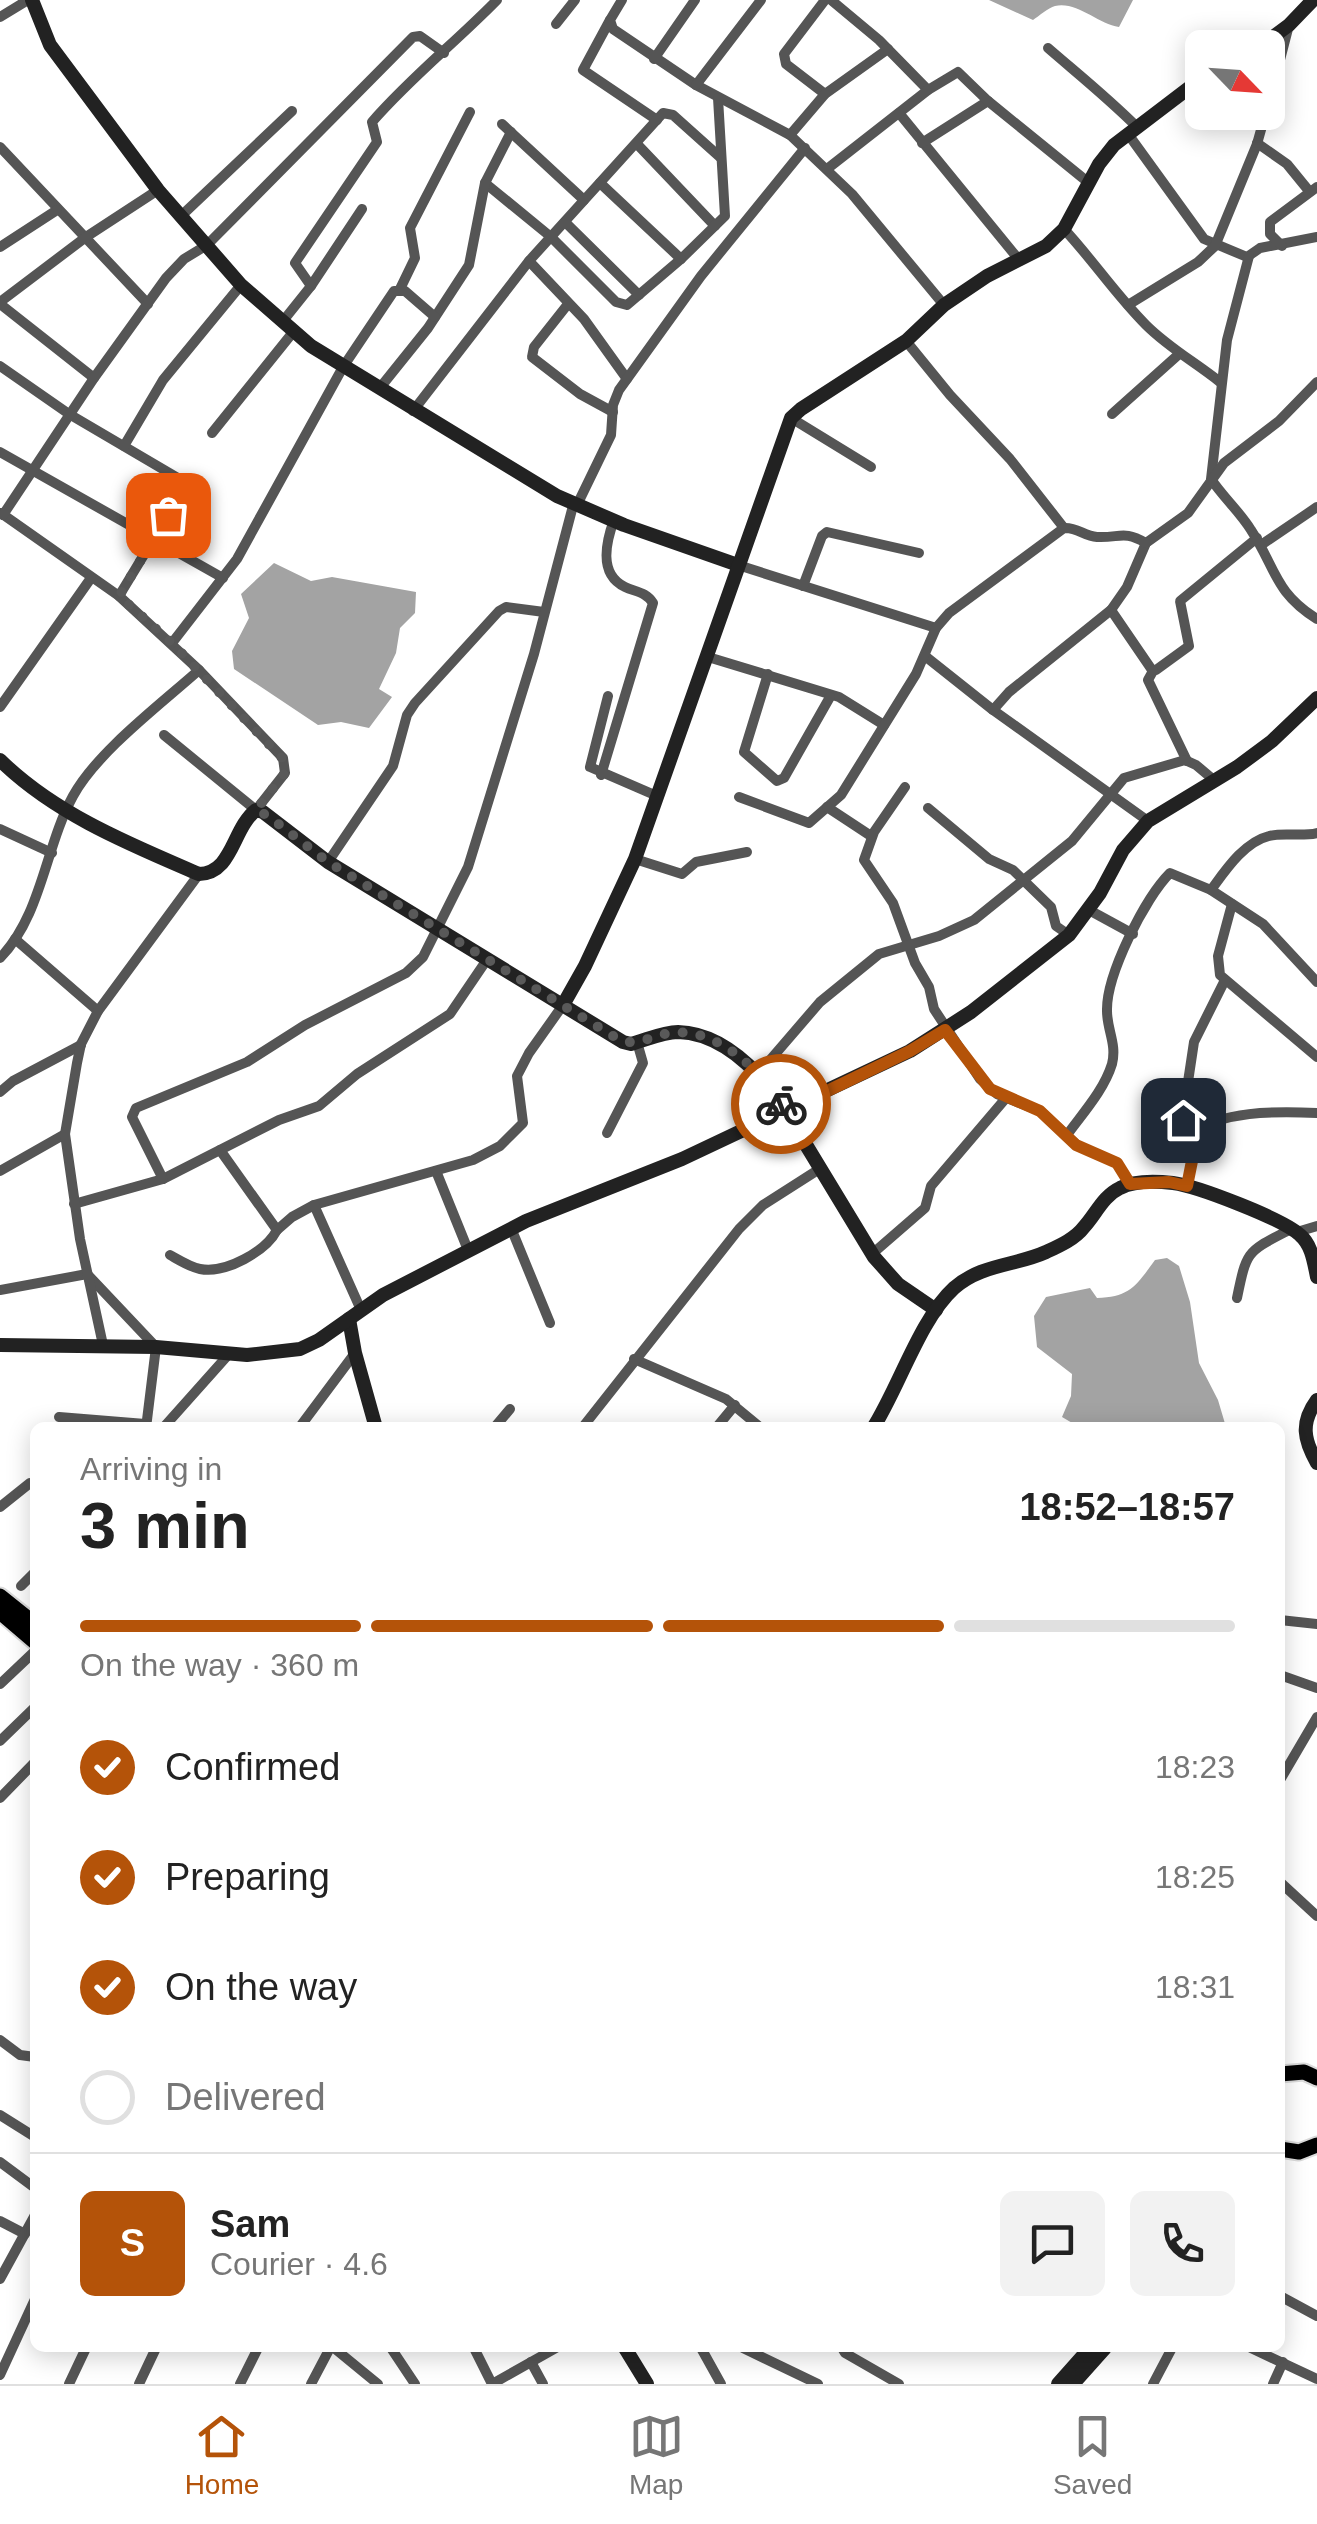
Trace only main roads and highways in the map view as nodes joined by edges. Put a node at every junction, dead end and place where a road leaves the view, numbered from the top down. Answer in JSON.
{"nodes":[{"id":1,"x":0,"y":1596,"type":"edge"},
{"id":2,"x":30,"y":1620,"type":"edge"},
{"id":3,"x":3,"y":1621,"type":"edge"},
{"id":4,"x":30,"y":1639,"type":"edge"},
{"id":5,"x":1285,"y":2074,"type":"edge"},
{"id":6,"x":1317,"y":2078,"type":"edge"},
{"id":7,"x":1317,"y":2145,"type":"edge"},
{"id":8,"x":1285,"y":2150,"type":"edge"}],
"edges":[{"from":1,"to":2,"type":"main road"},
{"from":3,"to":4,"type":"main road"},
{"from":5,"to":6,"type":"main road"},
{"from":7,"to":8,"type":"main road"}]}
